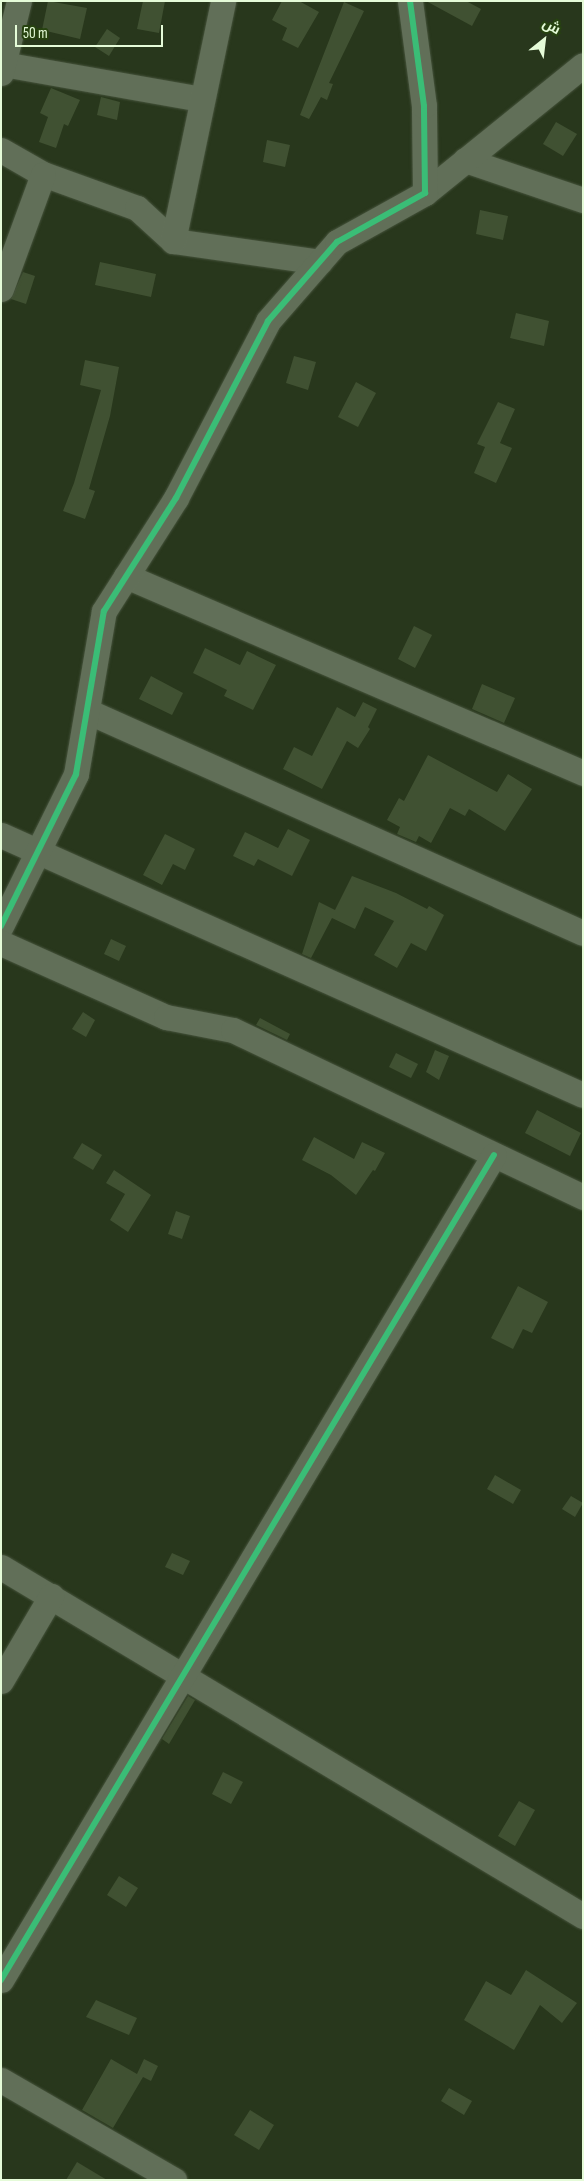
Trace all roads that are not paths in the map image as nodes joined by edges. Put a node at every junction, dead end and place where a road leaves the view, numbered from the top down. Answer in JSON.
{"nodes":[{"id":1,"x":19,"y":1,"type":"edge"},
{"id":2,"x":222,"y":1,"type":"edge"},
{"id":3,"x":410,"y":1,"type":"edge"},
{"id":4,"x":583,"y":65,"type":"edge"},
{"id":5,"x":2,"y":68,"type":"edge"},
{"id":6,"x":202,"y":99,"type":"junction"},
{"id":7,"x":1,"y":150,"type":"edge"},
{"id":8,"x":465,"y":160,"type":"junction"},
{"id":9,"x":43,"y":174,"type":"junction"},
{"id":10,"x":425,"y":193,"type":"junction"},
{"id":11,"x":583,"y":200,"type":"edge"},
{"id":12,"x":173,"y":241,"type":"junction"},
{"id":13,"x":320,"y":262,"type":"junction"},
{"id":14,"x":1,"y":290,"type":"edge"},
{"id":15,"x":126,"y":576,"type":"junction"},
{"id":16,"x":87,"y":711,"type":"junction"},
{"id":17,"x":583,"y":773,"type":"edge"},
{"id":18,"x":1,"y":835,"type":"edge"},
{"id":19,"x":38,"y":852,"type":"junction"},
{"id":20,"x":1,"y":926,"type":"edge"},
{"id":21,"x":583,"y":932,"type":"edge"},
{"id":22,"x":1,"y":942,"type":"edge"},
{"id":23,"x":583,"y":1095,"type":"edge"},
{"id":24,"x":494,"y":1155,"type":"junction"},
{"id":25,"x":583,"y":1197,"type":"edge"},
{"id":26,"x":1,"y":1567,"type":"edge"},
{"id":27,"x":51,"y":1596,"type":"junction"},
{"id":28,"x":183,"y":1675,"type":"junction"},
{"id":29,"x":1,"y":1681,"type":"edge"},
{"id":30,"x":583,"y":1916,"type":"edge"},
{"id":31,"x":1,"y":1980,"type":"edge"},
{"id":32,"x":1,"y":2080,"type":"edge"},
{"id":33,"x":174,"y":2180,"type":"edge"}],
"edges":[{"from":1,"to":5,"type":"street"},
{"from":2,"to":6,"type":"street"},
{"from":3,"to":10,"type":"street"},
{"from":4,"to":8,"type":"street"},
{"from":5,"to":6,"type":"street"},
{"from":6,"to":12,"type":"street"},
{"from":7,"to":9,"type":"street"},
{"from":8,"to":10,"type":"street"},
{"from":8,"to":11,"type":"street"},
{"from":9,"to":12,"type":"street"},
{"from":9,"to":14,"type":"street"},
{"from":10,"to":13,"type":"street"},
{"from":12,"to":13,"type":"street"},
{"from":13,"to":15,"type":"street"},
{"from":15,"to":16,"type":"street"},
{"from":15,"to":17,"type":"street"},
{"from":16,"to":19,"type":"street"},
{"from":16,"to":21,"type":"street"},
{"from":18,"to":19,"type":"street"},
{"from":19,"to":20,"type":"street"},
{"from":19,"to":23,"type":"street"},
{"from":22,"to":24,"type":"street"},
{"from":24,"to":25,"type":"street"},
{"from":24,"to":28,"type":"street"},
{"from":26,"to":27,"type":"street"},
{"from":27,"to":28,"type":"street"},
{"from":27,"to":29,"type":"street"},
{"from":28,"to":30,"type":"street"},
{"from":28,"to":31,"type":"street"},
{"from":32,"to":33,"type":"street"}]}
